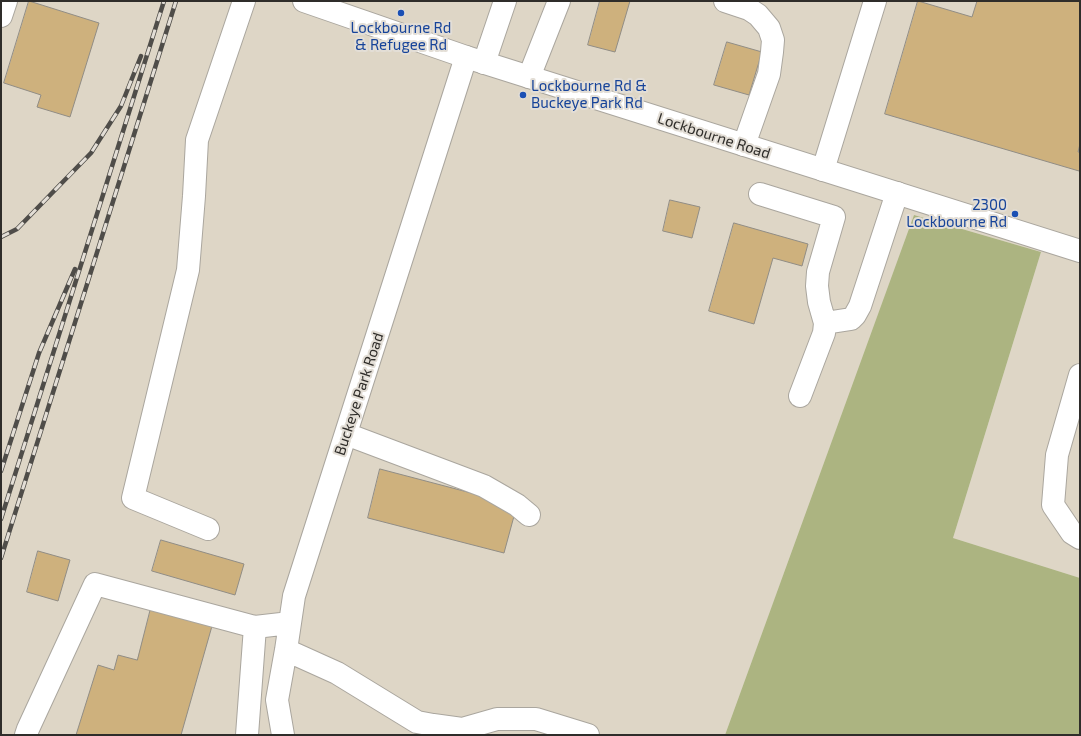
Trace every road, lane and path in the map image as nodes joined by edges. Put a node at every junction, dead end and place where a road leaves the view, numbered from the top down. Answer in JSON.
{"nodes":[{"id":1,"x":6,"y":1,"type":"edge"},
{"id":2,"x":244,"y":1,"type":"edge"},
{"id":3,"x":304,"y":1,"type":"edge"},
{"id":4,"x":505,"y":1,"type":"edge"},
{"id":5,"x":559,"y":1,"type":"edge"},
{"id":6,"x":725,"y":1,"type":"edge"},
{"id":7,"x":875,"y":1,"type":"edge"},
{"id":8,"x":343,"y":7,"type":"edge"},
{"id":9,"x":1,"y":16,"type":"edge"},
{"id":10,"x":475,"y":60,"type":"junction"},
{"id":11,"x":529,"y":77,"type":"junction"},
{"id":12,"x":744,"y":145,"type":"junction"},
{"id":13,"x":823,"y":170,"type":"junction"},
{"id":14,"x":897,"y":193,"type":"junction"},
{"id":15,"x":760,"y":194,"type":"dead end"},
{"id":16,"x":1080,"y":252,"type":"edge"},
{"id":17,"x":825,"y":323,"type":"junction"},
{"id":18,"x":1080,"y":375,"type":"edge"},
{"id":19,"x":800,"y":396,"type":"dead end"},
{"id":20,"x":346,"y":434,"type":"junction"},
{"id":21,"x":529,"y":515,"type":"dead end"},
{"id":22,"x":208,"y":529,"type":"dead end"},
{"id":23,"x":1080,"y":538,"type":"edge"},
{"id":24,"x":290,"y":623,"type":"junction"},
{"id":25,"x":255,"y":627,"type":"junction"},
{"id":26,"x":286,"y":650,"type":"junction"},
{"id":27,"x":479,"y":729,"type":"edge"},
{"id":28,"x":26,"y":735,"type":"edge"},
{"id":29,"x":247,"y":735,"type":"edge"},
{"id":30,"x":283,"y":735,"type":"edge"},
{"id":31,"x":588,"y":735,"type":"edge"}],
"edges":[{"from":1,"to":9,"type":"main road"},
{"from":2,"to":22,"type":"main road"},
{"from":3,"to":8,"type":"main road","name":"Lockbourne Road"},
{"from":4,"to":10,"type":"main road","name":"Buckeye Park Road"},
{"from":5,"to":11,"type":"main road"},
{"from":6,"to":12,"type":"main road"},
{"from":7,"to":13,"type":"main road"},
{"from":8,"to":10,"type":"main road","name":"Lockbourne Road"},
{"from":10,"to":11,"type":"main road","name":"Lockbourne Road"},
{"from":10,"to":20,"type":"main road","name":"Buckeye Park Road"},
{"from":11,"to":12,"type":"main road","name":"Lockbourne Road"},
{"from":12,"to":13,"type":"main road","name":"Lockbourne Road"},
{"from":13,"to":14,"type":"main road","name":"Lockbourne Road"},
{"from":14,"to":16,"type":"main road","name":"Lockbourne Road"},
{"from":14,"to":17,"type":"main road"},
{"from":15,"to":17,"type":"main road"},
{"from":17,"to":19,"type":"main road"},
{"from":18,"to":23,"type":"main road"},
{"from":20,"to":21,"type":"main road"},
{"from":20,"to":24,"type":"main road","name":"Buckeye Park Road"},
{"from":24,"to":25,"type":"main road"},
{"from":24,"to":26,"type":"main road","name":"Buckeye Park Road"},
{"from":25,"to":28,"type":"main road"},
{"from":25,"to":29,"type":"main road"},
{"from":26,"to":27,"type":"main road"},
{"from":26,"to":30,"type":"main road","name":"Buckeye Park Road"},
{"from":27,"to":31,"type":"main road"}]}
